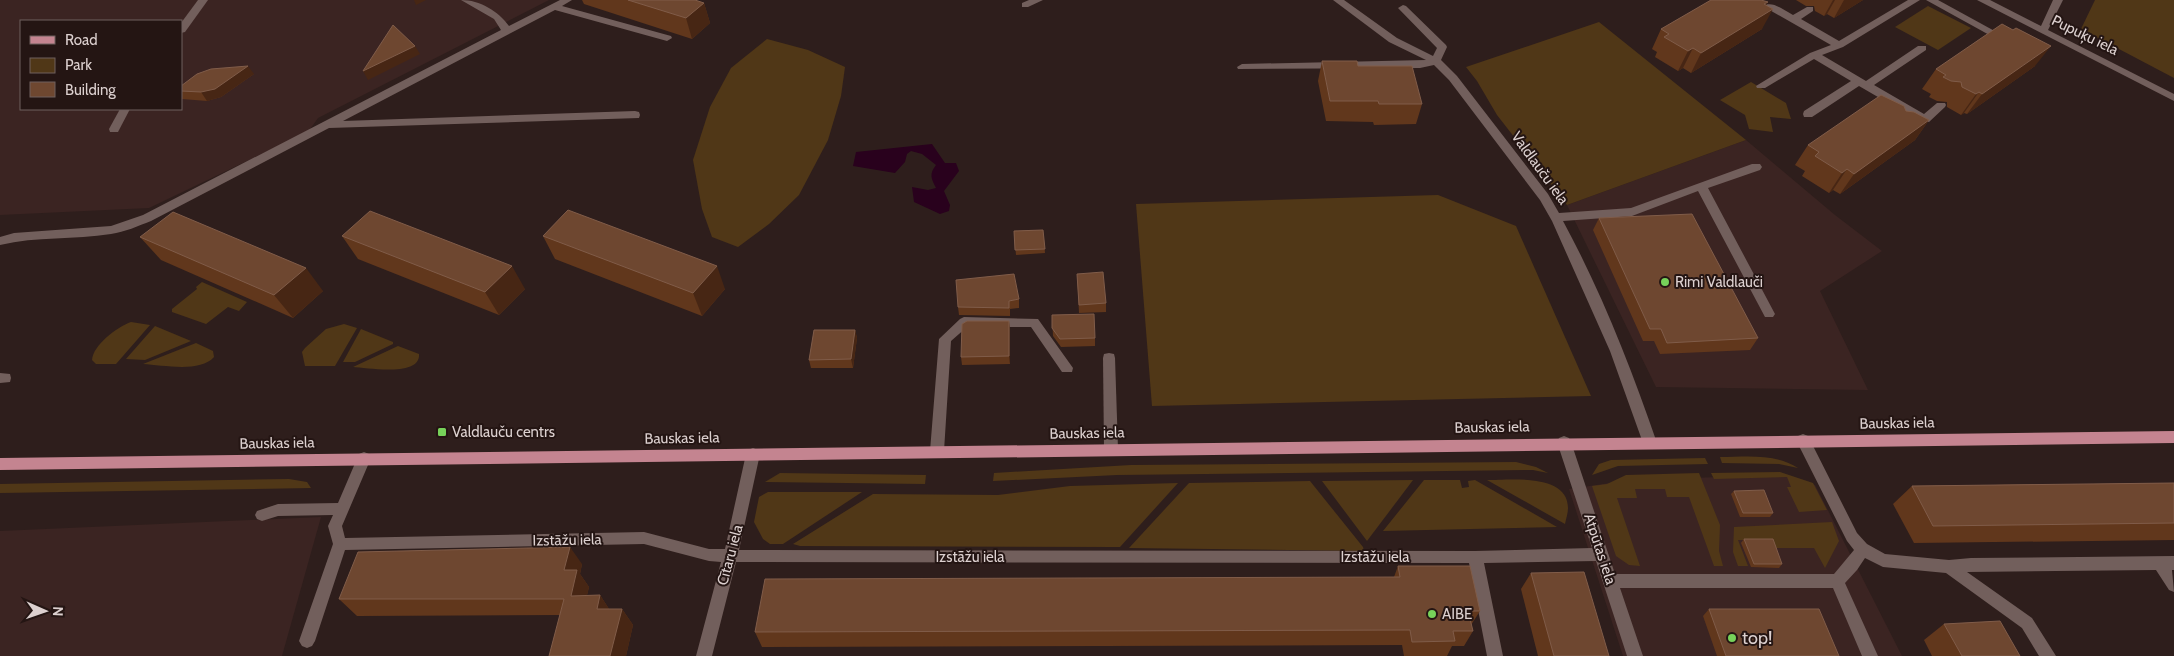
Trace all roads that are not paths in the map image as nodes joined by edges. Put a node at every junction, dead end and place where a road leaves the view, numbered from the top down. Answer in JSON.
{"nodes":[{"id":1,"x":203,"y":0,"type":"edge"},
{"id":2,"x":466,"y":0,"type":"edge"},
{"id":3,"x":567,"y":0,"type":"edge"},
{"id":4,"x":1038,"y":0,"type":"edge"},
{"id":5,"x":1338,"y":0,"type":"edge"},
{"id":6,"x":1915,"y":0,"type":"edge"},
{"id":7,"x":1931,"y":0,"type":"edge"},
{"id":8,"x":1982,"y":0,"type":"edge"},
{"id":9,"x":2058,"y":0,"type":"edge"},
{"id":10,"x":1025,"y":5,"type":"dead end"},
{"id":11,"x":554,"y":7,"type":"junction"},
{"id":12,"x":1403,"y":8,"type":"dead end"},
{"id":13,"x":1810,"y":9,"type":"dead end"},
{"id":14,"x":1749,"y":15,"type":"edge"},
{"id":15,"x":1794,"y":20,"type":"junction"},
{"id":16,"x":182,"y":29,"type":"edge"},
{"id":17,"x":507,"y":31,"type":"junction"},
{"id":18,"x":2042,"y":31,"type":"junction"},
{"id":19,"x":667,"y":38,"type":"edge"},
{"id":20,"x":2012,"y":43,"type":"edge"},
{"id":21,"x":1839,"y":46,"type":"junction"},
{"id":22,"x":1922,"y":48,"type":"dead end"},
{"id":23,"x":1814,"y":54,"type":"junction"},
{"id":24,"x":1436,"y":61,"type":"junction"},
{"id":25,"x":1242,"y":67,"type":"dead end"},
{"id":26,"x":1863,"y":83,"type":"junction"},
{"id":27,"x":1761,"y":86,"type":"dead end"},
{"id":28,"x":2174,"y":98,"type":"edge"},
{"id":29,"x":1941,"y":105,"type":"dead end"},
{"id":30,"x":124,"y":110,"type":"edge"},
{"id":31,"x":1808,"y":114,"type":"dead end"},
{"id":32,"x":1915,"y":114,"type":"junction"},
{"id":33,"x":635,"y":115,"type":"dead end"},
{"id":34,"x":1902,"y":123,"type":"edge"},
{"id":35,"x":327,"y":125,"type":"junction"},
{"id":36,"x":114,"y":129,"type":"dead end"},
{"id":37,"x":1756,"y":167,"type":"dead end"},
{"id":38,"x":1701,"y":186,"type":"junction"},
{"id":39,"x":1556,"y":217,"type":"junction"},
{"id":40,"x":0,"y":241,"type":"edge"},
{"id":41,"x":1769,"y":314,"type":"dead end"},
{"id":42,"x":1109,"y":358,"type":"dead end"},
{"id":43,"x":1067,"y":368,"type":"dead end"},
{"id":44,"x":2174,"y":436,"type":"edge"},
{"id":45,"x":1803,"y":440,"type":"junction"},
{"id":46,"x":1564,"y":442,"type":"junction"},
{"id":47,"x":1650,"y":443,"type":"junction"},
{"id":48,"x":1111,"y":449,"type":"junction"},
{"id":49,"x":937,"y":451,"type":"junction"},
{"id":50,"x":754,"y":454,"type":"junction"},
{"id":51,"x":364,"y":458,"type":"junction"},
{"id":52,"x":0,"y":464,"type":"edge"},
{"id":53,"x":342,"y":509,"type":"junction"},
{"id":54,"x":262,"y":515,"type":"dead end"},
{"id":55,"x":340,"y":544,"type":"junction"},
{"id":56,"x":1862,"y":549,"type":"junction"},
{"id":57,"x":1602,"y":554,"type":"junction"},
{"id":58,"x":731,"y":556,"type":"junction"},
{"id":59,"x":1474,"y":557,"type":"junction"},
{"id":60,"x":2167,"y":563,"type":"edge"},
{"id":61,"x":1949,"y":567,"type":"junction"},
{"id":62,"x":1610,"y":580,"type":"junction"},
{"id":63,"x":1836,"y":581,"type":"junction"},
{"id":64,"x":2174,"y":584,"type":"edge"},
{"id":65,"x":307,"y":641,"type":"dead end"},
{"id":66,"x":704,"y":656,"type":"edge"},
{"id":67,"x":1495,"y":656,"type":"edge"},
{"id":68,"x":1634,"y":656,"type":"edge"},
{"id":69,"x":1870,"y":656,"type":"edge"},
{"id":70,"x":2048,"y":656,"type":"edge"}],
"edges":[{"from":1,"to":16,"type":"street"},
{"from":2,"to":17,"type":"street"},
{"from":3,"to":11,"type":"street"},
{"from":4,"to":10,"type":"street"},
{"from":5,"to":24,"type":"street","name":"Valdlauču iela"},
{"from":6,"to":21,"type":"street"},
{"from":7,"to":20,"type":"street"},
{"from":8,"to":18,"type":"street","name":"Pupuķu iela"},
{"from":9,"to":18,"type":"street"},
{"from":11,"to":17,"type":"street"},
{"from":11,"to":19,"type":"street"},
{"from":12,"to":24,"type":"street"},
{"from":13,"to":15,"type":"street"},
{"from":14,"to":15,"type":"street"},
{"from":15,"to":21,"type":"street"},
{"from":17,"to":35,"type":"street"},
{"from":18,"to":28,"type":"street","name":"Pupuķu iela"},
{"from":21,"to":23,"type":"street"},
{"from":22,"to":26,"type":"street"},
{"from":23,"to":26,"type":"street"},
{"from":23,"to":27,"type":"street"},
{"from":24,"to":25,"type":"street"},
{"from":24,"to":39,"type":"street","name":"Valdlauču iela"},
{"from":26,"to":31,"type":"street"},
{"from":26,"to":32,"type":"street"},
{"from":29,"to":32,"type":"street"},
{"from":30,"to":36,"type":"street"},
{"from":32,"to":34,"type":"street"},
{"from":33,"to":35,"type":"street"},
{"from":35,"to":40,"type":"street"},
{"from":37,"to":38,"type":"street"},
{"from":38,"to":39,"type":"street"},
{"from":38,"to":41,"type":"street"},
{"from":39,"to":47,"type":"street","name":"Valdlauču iela"},
{"from":42,"to":48,"type":"street"},
{"from":43,"to":49,"type":"street"},
{"from":44,"to":45,"type":"main road","name":"Bauskas iela"},
{"from":45,"to":47,"type":"main road","name":"Bauskas iela"},
{"from":45,"to":56,"type":"street"},
{"from":46,"to":47,"type":"main road","name":"Bauskas iela"},
{"from":46,"to":48,"type":"main road","name":"Bauskas iela"},
{"from":46,"to":57,"type":"street","name":"Atpūtas iela"},
{"from":48,"to":49,"type":"main road","name":"Bauskas iela"},
{"from":49,"to":50,"type":"main road","name":"Bauskas iela"},
{"from":50,"to":51,"type":"main road","name":"Bauskas iela"},
{"from":50,"to":58,"type":"street","name":"Cītaru iela"},
{"from":51,"to":52,"type":"main road","name":"Bauskas iela"},
{"from":51,"to":53,"type":"street"},
{"from":53,"to":54,"type":"street"},
{"from":53,"to":55,"type":"street"},
{"from":55,"to":58,"type":"street","name":"Izstāžu iela"},
{"from":55,"to":65,"type":"street"},
{"from":56,"to":61,"type":"street"},
{"from":56,"to":63,"type":"street"},
{"from":57,"to":59,"type":"street","name":"Izstāžu iela"},
{"from":57,"to":62,"type":"street","name":"Atpūtas iela"},
{"from":58,"to":59,"type":"street","name":"Izstāžu iela"},
{"from":58,"to":66,"type":"street","name":"Cītaru iela"},
{"from":59,"to":67,"type":"street"},
{"from":60,"to":61,"type":"street"},
{"from":60,"to":64,"type":"street"},
{"from":61,"to":70,"type":"street"},
{"from":62,"to":63,"type":"street"},
{"from":62,"to":68,"type":"street","name":"Atpūtas iela"},
{"from":63,"to":69,"type":"street"}]}
